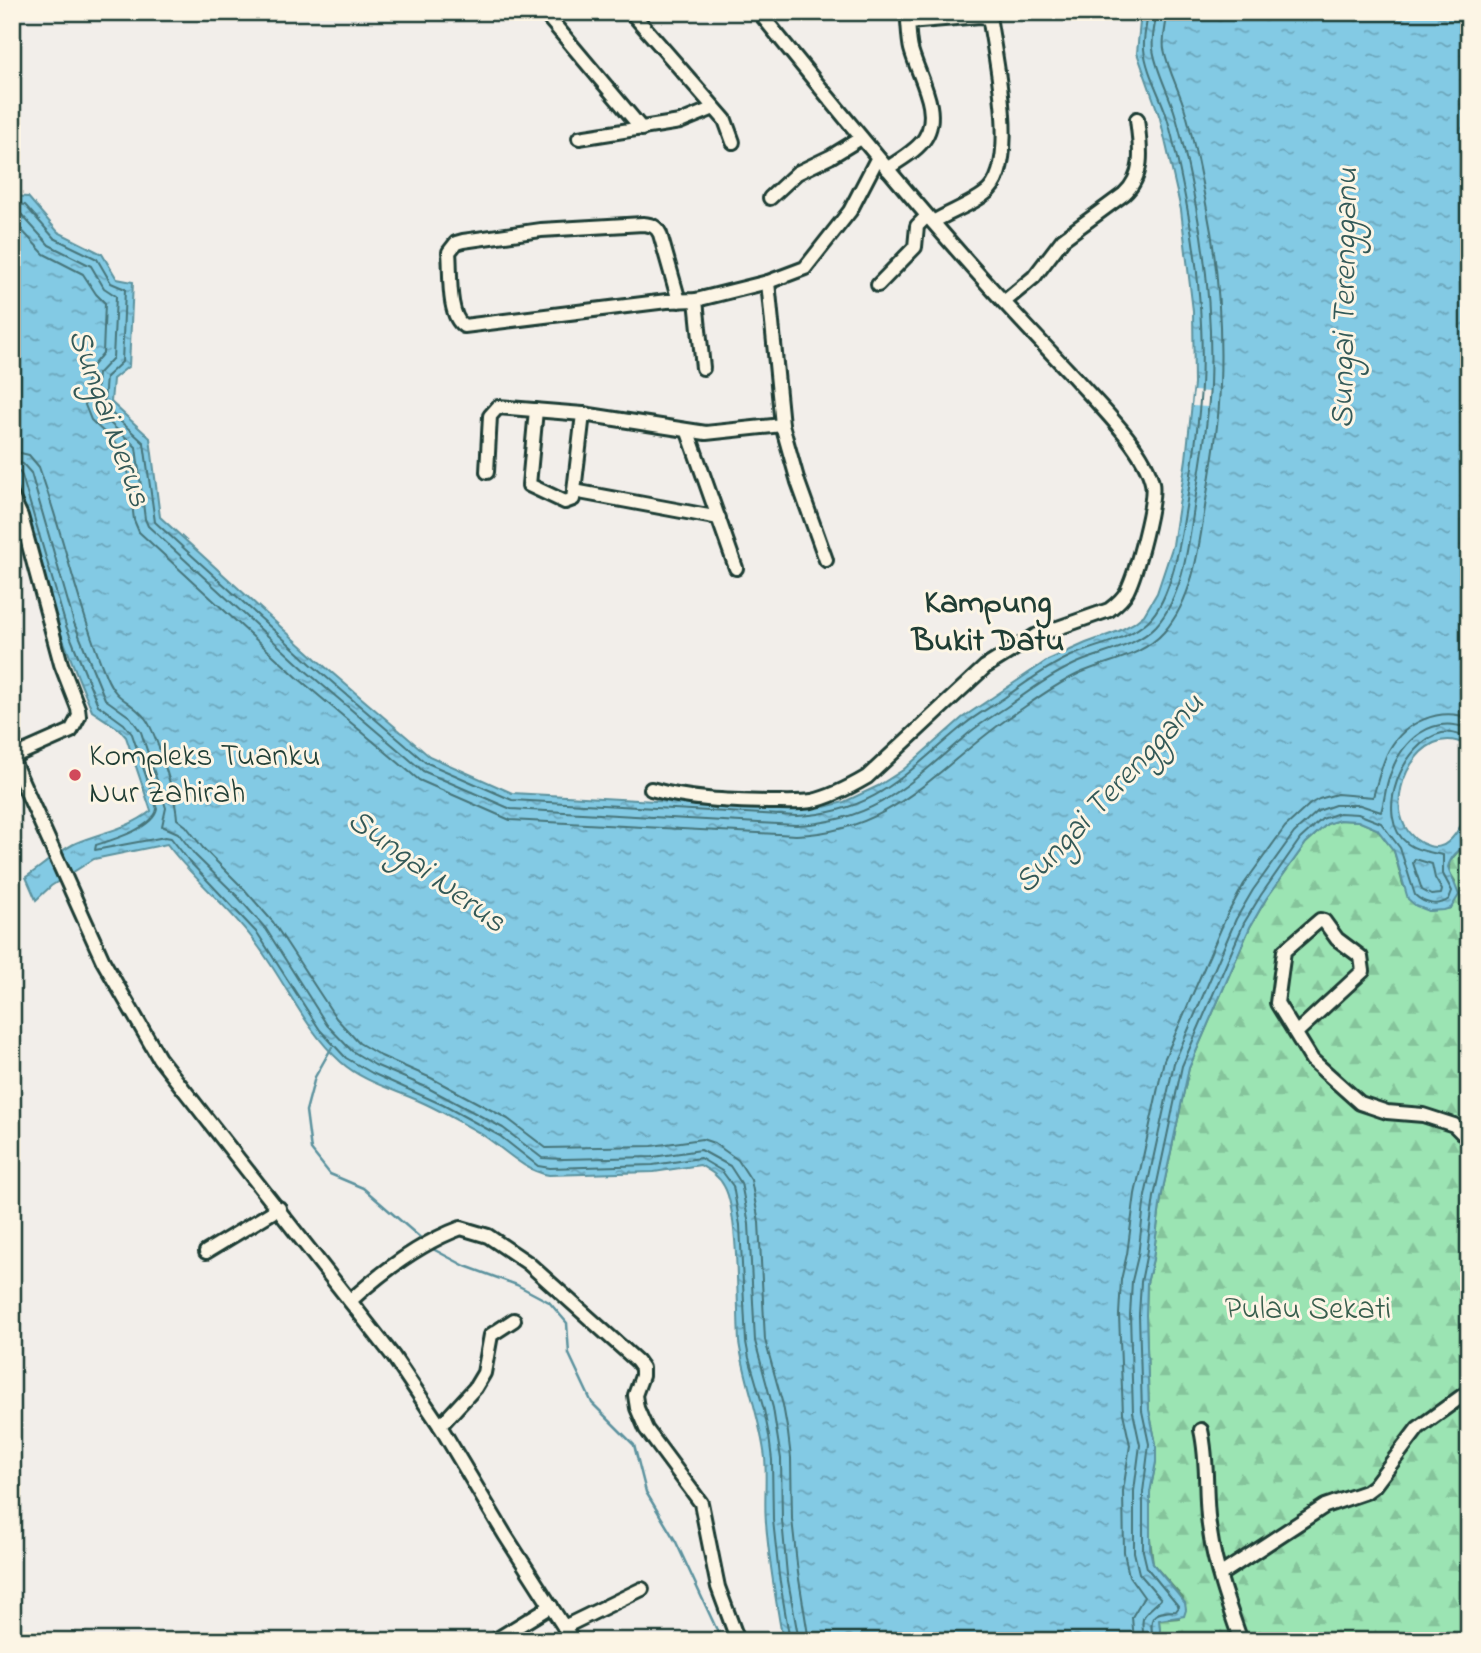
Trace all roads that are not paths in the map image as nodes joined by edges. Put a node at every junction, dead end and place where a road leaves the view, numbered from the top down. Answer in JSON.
{"nodes":[{"id":1,"x":563,"y":12,"type":"edge"},
{"id":2,"x":631,"y":12,"type":"edge"},
{"id":3,"x":759,"y":12,"type":"edge"},
{"id":4,"x":714,"y":108,"type":"junction"},
{"id":5,"x":1137,"y":119,"type":"dead end"},
{"id":6,"x":642,"y":128,"type":"junction"},
{"id":7,"x":579,"y":138,"type":"dead end"},
{"id":8,"x":861,"y":138,"type":"junction"},
{"id":9,"x":733,"y":142,"type":"dead end"},
{"id":10,"x":877,"y":159,"type":"junction"},
{"id":11,"x":887,"y":169,"type":"junction"},
{"id":12,"x":770,"y":198,"type":"dead end"},
{"id":13,"x":930,"y":219,"type":"junction"},
{"id":14,"x":768,"y":282,"type":"junction"},
{"id":15,"x":878,"y":285,"type":"dead end"},
{"id":16,"x":679,"y":300,"type":"junction"},
{"id":17,"x":696,"y":300,"type":"junction"},
{"id":18,"x":1004,"y":302,"type":"junction"},
{"id":19,"x":703,"y":368,"type":"dead end"},
{"id":20,"x":536,"y":410,"type":"junction"},
{"id":21,"x":583,"y":414,"type":"junction"},
{"id":22,"x":782,"y":425,"type":"junction"},
{"id":23,"x":688,"y":432,"type":"junction"},
{"id":24,"x":487,"y":472,"type":"dead end"},
{"id":25,"x":574,"y":491,"type":"junction"},
{"id":26,"x":12,"y":498,"type":"edge"},
{"id":27,"x":719,"y":518,"type":"junction"},
{"id":28,"x":826,"y":560,"type":"dead end"},
{"id":29,"x":736,"y":568,"type":"dead end"},
{"id":30,"x":12,"y":758,"type":"edge"},
{"id":31,"x":651,"y":789,"type":"dead end"},
{"id":32,"x":1296,"y":1033,"type":"dead end"},
{"id":33,"x":1469,"y":1140,"type":"edge"},
{"id":34,"x":279,"y":1209,"type":"junction"},
{"id":35,"x":206,"y":1252,"type":"dead end"},
{"id":36,"x":351,"y":1301,"type":"junction"},
{"id":37,"x":514,"y":1320,"type":"dead end"},
{"id":38,"x":1469,"y":1391,"type":"edge"},
{"id":39,"x":440,"y":1426,"type":"junction"},
{"id":40,"x":1201,"y":1430,"type":"dead end"},
{"id":41,"x":1221,"y":1574,"type":"junction"},
{"id":42,"x":642,"y":1589,"type":"dead end"},
{"id":43,"x":551,"y":1606,"type":"junction"},
{"id":44,"x":564,"y":1627,"type":"junction"},
{"id":45,"x":509,"y":1636,"type":"edge"},
{"id":46,"x":494,"y":1641,"type":"edge"},
{"id":47,"x":573,"y":1641,"type":"edge"},
{"id":48,"x":738,"y":1641,"type":"edge"},
{"id":49,"x":1241,"y":1641,"type":"edge"}],
"edges":[{"from":1,"to":6,"type":"street"},
{"from":2,"to":4,"type":"street"},
{"from":3,"to":8,"type":"street"},
{"from":4,"to":6,"type":"street"},
{"from":4,"to":9,"type":"street"},
{"from":5,"to":18,"type":"street"},
{"from":6,"to":7,"type":"street"},
{"from":8,"to":10,"type":"street"},
{"from":8,"to":12,"type":"street"},
{"from":10,"to":11,"type":"street"},
{"from":10,"to":14,"type":"street"},
{"from":11,"to":13,"type":"street"},
{"from":11,"to":13,"type":"street"},
{"from":13,"to":15,"type":"street"},
{"from":13,"to":18,"type":"street"},
{"from":14,"to":17,"type":"street"},
{"from":14,"to":22,"type":"street"},
{"from":16,"to":16,"type":"street"},
{"from":16,"to":17,"type":"street"},
{"from":17,"to":19,"type":"street"},
{"from":18,"to":31,"type":"street"},
{"from":20,"to":21,"type":"street"},
{"from":20,"to":24,"type":"street"},
{"from":20,"to":25,"type":"street"},
{"from":21,"to":23,"type":"street"},
{"from":21,"to":25,"type":"street"},
{"from":22,"to":23,"type":"street"},
{"from":22,"to":28,"type":"street"},
{"from":23,"to":27,"type":"street"},
{"from":25,"to":27,"type":"street"},
{"from":26,"to":30,"type":"street"},
{"from":27,"to":29,"type":"street"},
{"from":30,"to":34,"type":"street"},
{"from":32,"to":33,"type":"street"},
{"from":34,"to":35,"type":"street"},
{"from":34,"to":36,"type":"street"},
{"from":36,"to":39,"type":"street"},
{"from":36,"to":48,"type":"street"},
{"from":37,"to":39,"type":"street"},
{"from":38,"to":41,"type":"street"},
{"from":39,"to":43,"type":"street"},
{"from":40,"to":41,"type":"street"},
{"from":41,"to":49,"type":"street"},
{"from":42,"to":44,"type":"street"},
{"from":43,"to":44,"type":"street"},
{"from":43,"to":45,"type":"street"},
{"from":44,"to":47,"type":"street"},
{"from":45,"to":46,"type":"street"}]}
